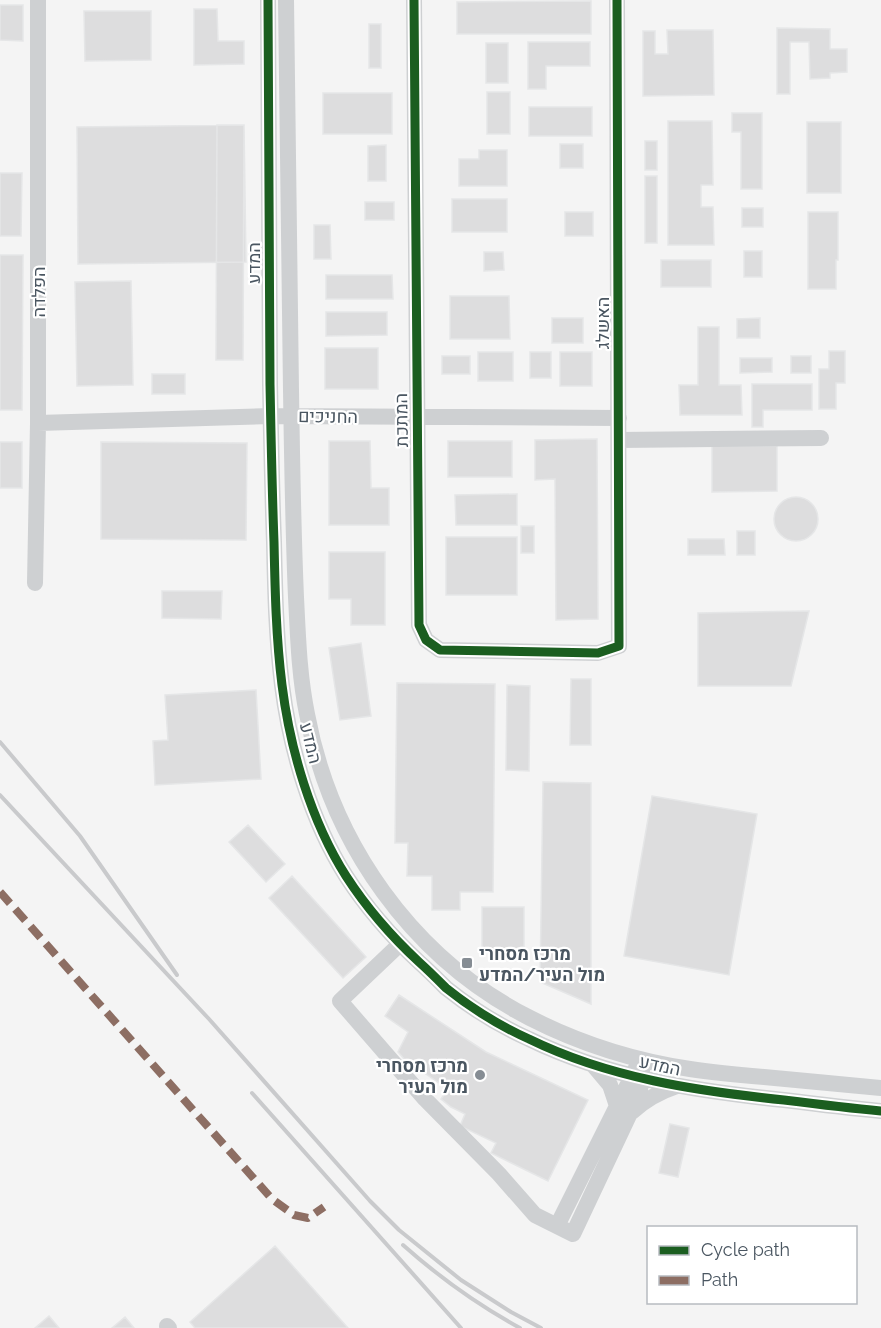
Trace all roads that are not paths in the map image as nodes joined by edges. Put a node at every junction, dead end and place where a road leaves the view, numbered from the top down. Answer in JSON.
{"nodes":[{"id":1,"x":38,"y":0,"type":"edge"},
{"id":2,"x":268,"y":0,"type":"edge"},
{"id":3,"x":286,"y":0,"type":"edge"},
{"id":4,"x":414,"y":0,"type":"edge"},
{"id":5,"x":617,"y":0,"type":"edge"},
{"id":6,"x":271,"y":416,"type":"junction"},
{"id":7,"x":291,"y":416,"type":"junction"},
{"id":8,"x":417,"y":417,"type":"junction"},
{"id":9,"x":619,"y":418,"type":"junction"},
{"id":10,"x":38,"y":423,"type":"junction"},
{"id":11,"x":822,"y":438,"type":"dead end"},
{"id":12,"x":619,"y":440,"type":"junction"},
{"id":13,"x":35,"y":583,"type":"dead end"},
{"id":14,"x":619,"y":646,"type":"joint"},
{"id":15,"x":400,"y":944,"type":"junction"},
{"id":16,"x":642,"y":1059,"type":"junction"},
{"id":17,"x":593,"y":1065,"type":"junction"},
{"id":18,"x":636,"y":1078,"type":"junction"},
{"id":19,"x":677,"y":1086,"type":"junction"},
{"id":20,"x":881,"y":1088,"type":"edge"},
{"id":21,"x":623,"y":1110,"type":"junction"},
{"id":22,"x":881,"y":1111,"type":"edge"},
{"id":23,"x":557,"y":1226,"type":"junction"}],
"edges":[{"from":1,"to":10,"type":"street","name":"הפלדה"},
{"from":2,"to":6,"type":"street","name":"המדע"},
{"from":3,"to":7,"type":"street","name":"המדע"},
{"from":4,"to":8,"type":"street","name":"המתכת"},
{"from":5,"to":9,"type":"street","name":"האשלג"},
{"from":6,"to":7,"type":"street","name":"החניכים"},
{"from":6,"to":10,"type":"street","name":"החניכים"},
{"from":6,"to":15,"type":"street","name":"המדע"},
{"from":7,"to":8,"type":"street","name":"החניכים"},
{"from":7,"to":16,"type":"street","name":"המדע"},
{"from":8,"to":9,"type":"street","name":"החניכים"},
{"from":8,"to":14,"type":"street","name":"המתכת"},
{"from":9,"to":12,"type":"street","name":"האשלג"},
{"from":10,"to":13,"type":"street","name":"הפלדה"},
{"from":11,"to":12,"type":"street"},
{"from":12,"to":14,"type":"street","name":"האשלג"},
{"from":15,"to":17,"type":"street","name":"המדע"},
{"from":15,"to":23,"type":"street"},
{"from":16,"to":18,"type":"street"},
{"from":16,"to":20,"type":"street","name":"המדע"},
{"from":17,"to":18,"type":"street","name":"המדע"},
{"from":17,"to":21,"type":"street"},
{"from":18,"to":19,"type":"street","name":"המדע"},
{"from":18,"to":21,"type":"street"},
{"from":19,"to":21,"type":"street"},
{"from":19,"to":22,"type":"street","name":"המדע"},
{"from":21,"to":23,"type":"street"},
{"from":21,"to":23,"type":"street"}]}
